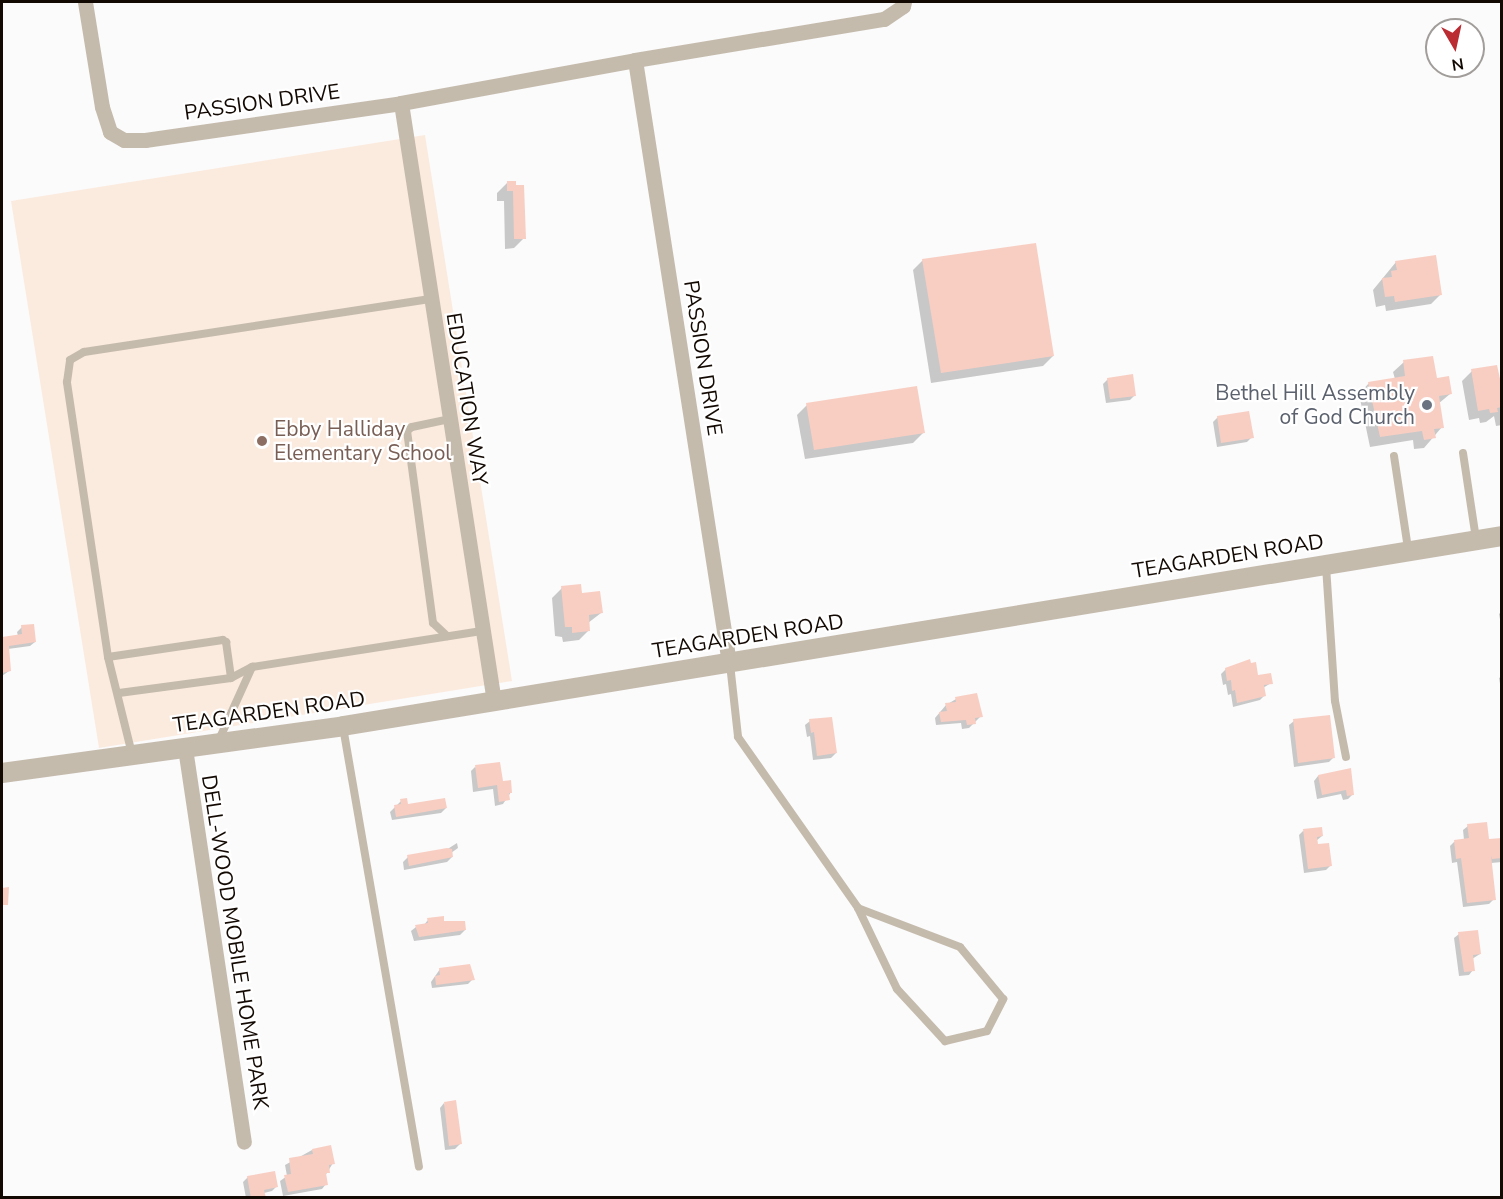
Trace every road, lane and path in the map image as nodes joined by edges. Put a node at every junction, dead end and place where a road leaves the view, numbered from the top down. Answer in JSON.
{"nodes":[{"id":1,"x":85,"y":2,"type":"edge"},
{"id":2,"x":903,"y":4,"type":"edge"},
{"id":3,"x":635,"y":60,"type":"junction"},
{"id":4,"x":400,"y":103,"type":"junction"},
{"id":5,"x":430,"y":299,"type":"junction"},
{"id":6,"x":449,"y":419,"type":"junction"},
{"id":7,"x":1463,"y":453,"type":"dead end"},
{"id":8,"x":1394,"y":456,"type":"dead end"},
{"id":9,"x":1502,"y":536,"type":"edge"},
{"id":10,"x":1476,"y":539,"type":"junction"},
{"id":11,"x":1408,"y":551,"type":"junction"},
{"id":12,"x":1326,"y":564,"type":"junction"},
{"id":13,"x":483,"y":631,"type":"junction"},
{"id":14,"x":447,"y":636,"type":"junction"},
{"id":15,"x":108,"y":657,"type":"junction"},
{"id":16,"x":729,"y":663,"type":"junction"},
{"id":17,"x":252,"y":667,"type":"junction"},
{"id":18,"x":231,"y":678,"type":"junction"},
{"id":19,"x":119,"y":693,"type":"junction"},
{"id":20,"x":494,"y":702,"type":"junction"},
{"id":21,"x":343,"y":726,"type":"junction"},
{"id":22,"x":218,"y":743,"type":"junction"},
{"id":23,"x":185,"y":748,"type":"junction"},
{"id":24,"x":132,"y":755,"type":"junction"},
{"id":25,"x":1346,"y":757,"type":"dead end"},
{"id":26,"x":2,"y":773,"type":"edge"},
{"id":27,"x":858,"y":908,"type":"junction"},
{"id":28,"x":244,"y":1142,"type":"dead end"},
{"id":29,"x":419,"y":1166,"type":"dead end"}],
"edges":[{"from":1,"to":4,"type":"street","name":"PASSION DRIVE"},
{"from":2,"to":3,"type":"street","name":"PASSION DRIVE"},
{"from":3,"to":4,"type":"street","name":"PASSION DRIVE"},
{"from":3,"to":16,"type":"street","name":"PASSION DRIVE"},
{"from":4,"to":5,"type":"street","name":"EDUCATION WAY"},
{"from":5,"to":6,"type":"street","name":"EDUCATION WAY"},
{"from":5,"to":15,"type":"lane"},
{"from":6,"to":13,"type":"street","name":"EDUCATION WAY"},
{"from":6,"to":14,"type":"lane"},
{"from":7,"to":10,"type":"lane"},
{"from":8,"to":11,"type":"lane"},
{"from":9,"to":10,"type":"street","name":"TEAGARDEN ROAD"},
{"from":10,"to":11,"type":"street","name":"TEAGARDEN ROAD"},
{"from":11,"to":12,"type":"street","name":"TEAGARDEN ROAD"},
{"from":12,"to":16,"type":"street","name":"TEAGARDEN ROAD"},
{"from":12,"to":25,"type":"lane"},
{"from":13,"to":14,"type":"lane"},
{"from":13,"to":20,"type":"street","name":"EDUCATION WAY"},
{"from":14,"to":17,"type":"lane"},
{"from":15,"to":18,"type":"lane"},
{"from":15,"to":19,"type":"lane"},
{"from":16,"to":20,"type":"street","name":"TEAGARDEN ROAD"},
{"from":16,"to":27,"type":"lane"},
{"from":17,"to":18,"type":"lane"},
{"from":17,"to":22,"type":"lane"},
{"from":18,"to":19,"type":"lane"},
{"from":19,"to":24,"type":"lane"},
{"from":20,"to":21,"type":"street","name":"TEAGARDEN ROAD"},
{"from":21,"to":22,"type":"street","name":"TEAGARDEN ROAD"},
{"from":21,"to":29,"type":"lane"},
{"from":22,"to":23,"type":"street","name":"TEAGARDEN ROAD"},
{"from":23,"to":24,"type":"street","name":"TEAGARDEN ROAD"},
{"from":23,"to":28,"type":"street","name":"DELL-WOOD MOBILE HOME PARK"},
{"from":24,"to":26,"type":"street","name":"TEAGARDEN ROAD"},
{"from":27,"to":27,"type":"lane"}]}
